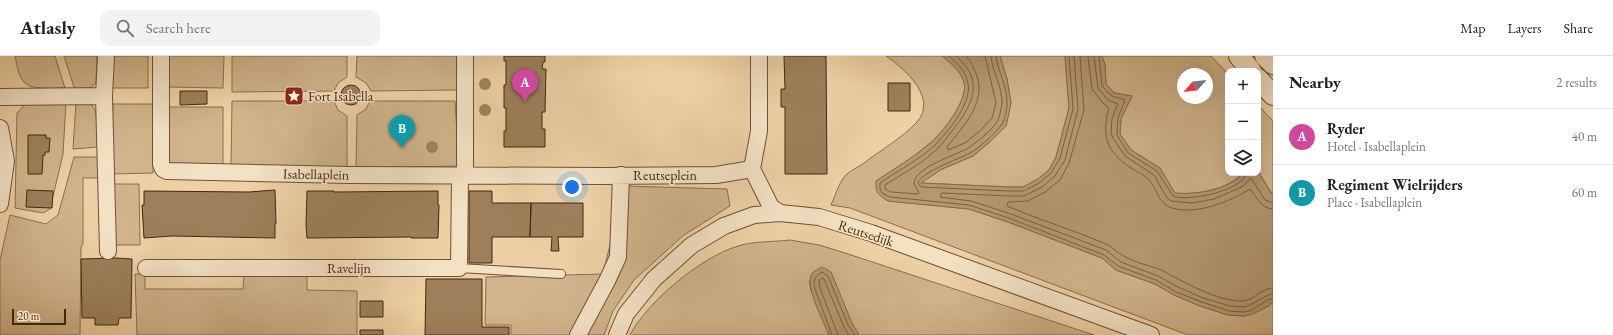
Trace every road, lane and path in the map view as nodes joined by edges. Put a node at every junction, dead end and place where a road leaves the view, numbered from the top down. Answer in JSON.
{"nodes":[{"id":1,"x":106,"y":56,"type":"edge"},
{"id":2,"x":161,"y":56,"type":"edge"},
{"id":3,"x":465,"y":56,"type":"edge"},
{"id":4,"x":759,"y":56,"type":"edge"},
{"id":5,"x":1239,"y":56,"type":"edge"},
{"id":6,"x":1265,"y":56,"type":"edge"},
{"id":7,"x":1273,"y":64,"type":"edge"},
{"id":8,"x":1249,"y":68,"type":"edge"},
{"id":9,"x":1261,"y":82,"type":"edge"},
{"id":10,"x":1273,"y":95,"type":"edge"},
{"id":11,"x":104,"y":96,"type":"junction"},
{"id":12,"x":0,"y":97,"type":"edge"},
{"id":13,"x":0,"y":128,"type":"edge"},
{"id":14,"x":752,"y":169,"type":"junction"},
{"id":15,"x":462,"y":175,"type":"junction"},
{"id":16,"x":621,"y":175,"type":"junction"},
{"id":17,"x":0,"y":204,"type":"edge"},
{"id":18,"x":780,"y":213,"type":"junction"},
{"id":19,"x":108,"y":251,"type":"dead end"},
{"id":20,"x":146,"y":268,"type":"dead end"},
{"id":21,"x":459,"y":268,"type":"junction"},
{"id":22,"x":560,"y":274,"type":"dead end"},
{"id":23,"x":578,"y":335,"type":"edge"},
{"id":24,"x":617,"y":335,"type":"edge"},
{"id":25,"x":1151,"y":335,"type":"edge"}],
"edges":[{"from":1,"to":11,"type":"street"},
{"from":2,"to":15,"type":"street","name":"Isabellaplein"},
{"from":3,"to":15,"type":"street"},
{"from":4,"to":14,"type":"street"},
{"from":5,"to":8,"type":"street"},
{"from":6,"to":7,"type":"street"},
{"from":9,"to":10,"type":"street"},
{"from":11,"to":12,"type":"street"},
{"from":11,"to":19,"type":"street"},
{"from":13,"to":17,"type":"street"},
{"from":14,"to":16,"type":"street","name":"Reutseplein"},
{"from":14,"to":18,"type":"street"},
{"from":15,"to":16,"type":"street","name":"Reutseplein"},
{"from":15,"to":21,"type":"street"},
{"from":16,"to":23,"type":"street"},
{"from":18,"to":24,"type":"street","name":"Reutsedijk"},
{"from":18,"to":25,"type":"street","name":"Reutsedijk"},
{"from":20,"to":21,"type":"street","name":"Ravelijn"},
{"from":21,"to":22,"type":"lane"}]}
